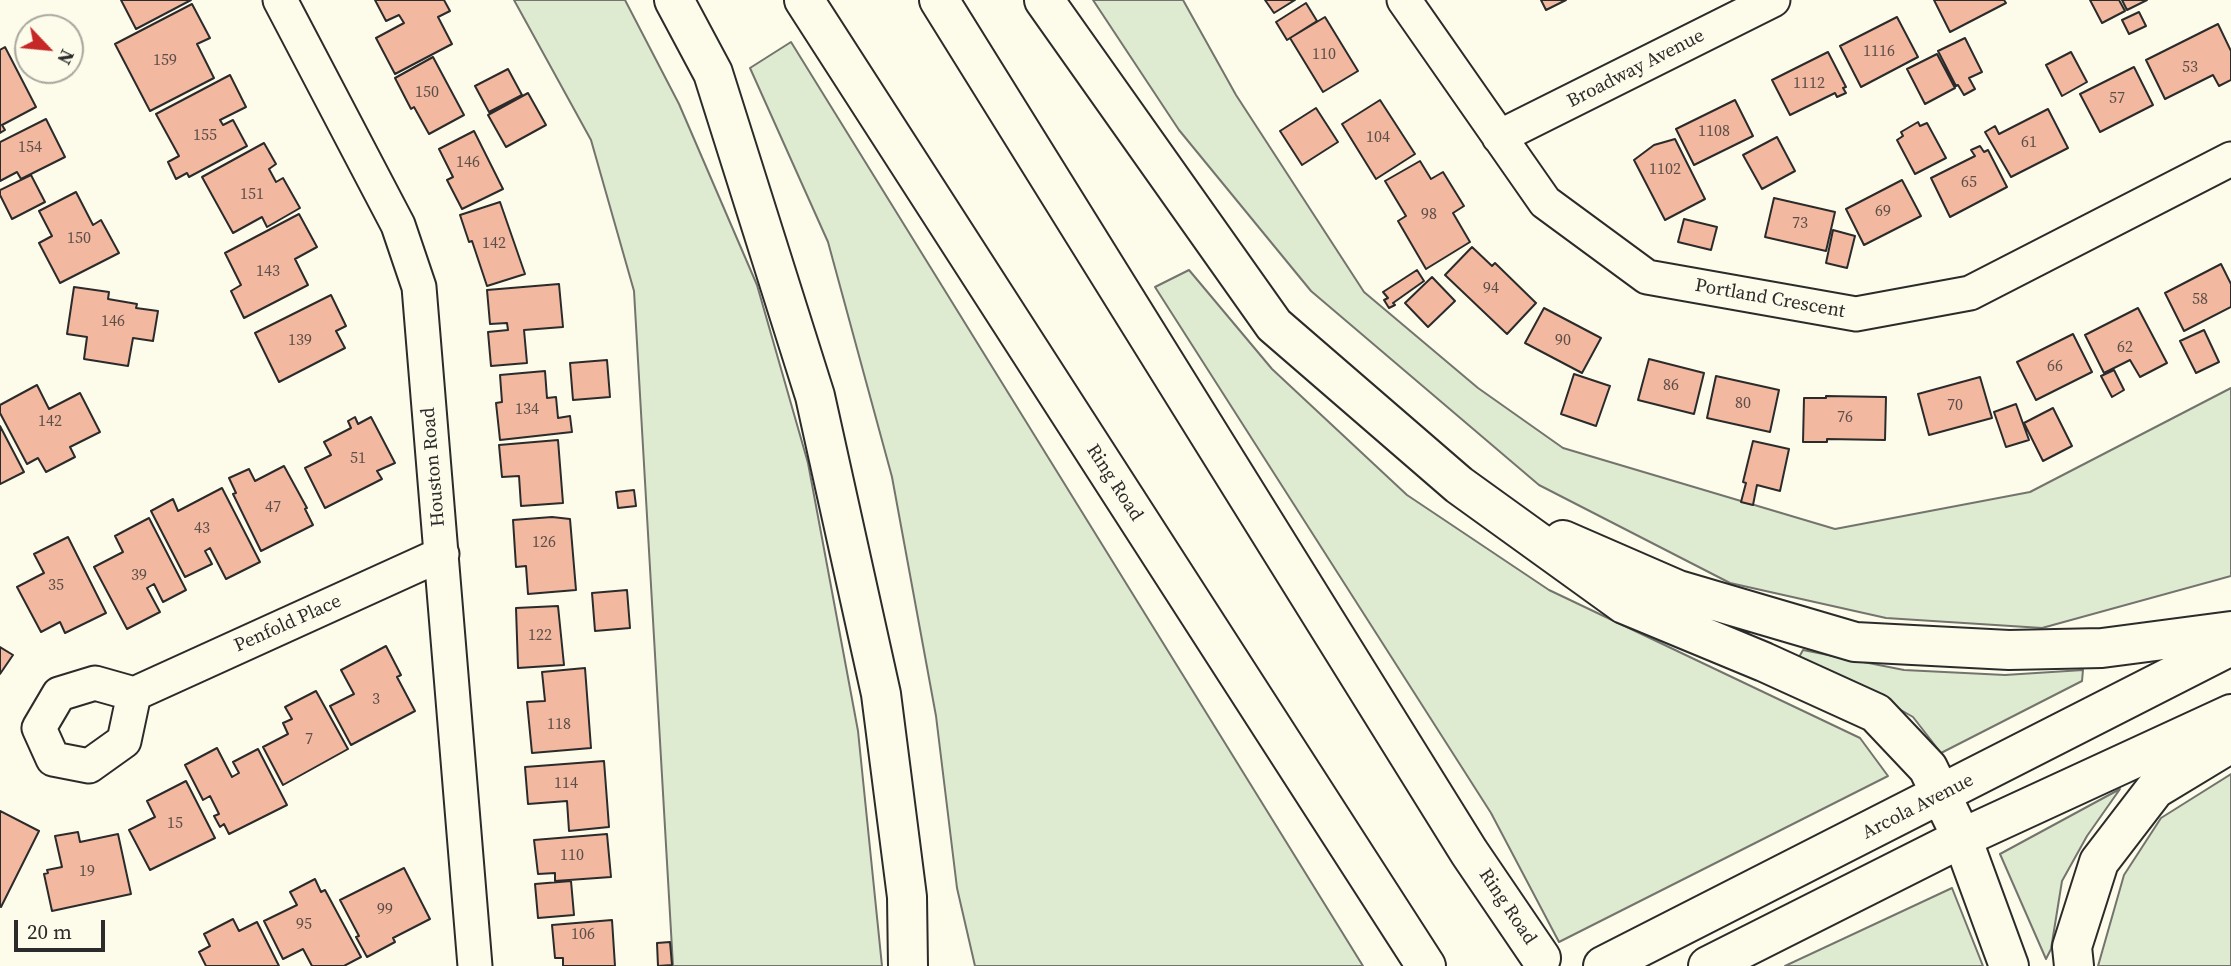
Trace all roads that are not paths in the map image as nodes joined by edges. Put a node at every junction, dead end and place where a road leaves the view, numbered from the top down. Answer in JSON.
{"nodes":[{"id":1,"x":280,"y":0,"type":"edge"},
{"id":2,"x":674,"y":0,"type":"edge"},
{"id":3,"x":804,"y":0,"type":"edge"},
{"id":4,"x":939,"y":0,"type":"edge"},
{"id":5,"x":1044,"y":0,"type":"edge"},
{"id":6,"x":1404,"y":0,"type":"edge"},
{"id":7,"x":1773,"y":0,"type":"edge"},
{"id":8,"x":1499,"y":137,"type":"junction"},
{"id":9,"x":2231,"y":159,"type":"edge"},
{"id":10,"x":1459,"y":485,"type":"junction"},
{"id":11,"x":442,"y":554,"type":"junction"},
{"id":12,"x":2231,"y":631,"type":"edge"},
{"id":13,"x":2231,"y":646,"type":"edge"},
{"id":14,"x":134,"y":694,"type":"dead end"},
{"id":15,"x":2231,"y":714,"type":"edge"},
{"id":16,"x":2231,"y":743,"type":"edge"},
{"id":17,"x":1942,"y":795,"type":"junction"},
{"id":18,"x":1962,"y":838,"type":"junction"},
{"id":19,"x":907,"y":897,"type":"junction"},
{"id":20,"x":1541,"y":958,"type":"dead end"},
{"id":21,"x":475,"y":966,"type":"edge"},
{"id":22,"x":908,"y":966,"type":"edge"},
{"id":23,"x":925,"y":966,"type":"edge"},
{"id":24,"x":1426,"y":966,"type":"edge"},
{"id":25,"x":1603,"y":966,"type":"edge"},
{"id":26,"x":1708,"y":966,"type":"edge"},
{"id":27,"x":2009,"y":966,"type":"edge"},
{"id":28,"x":2074,"y":966,"type":"edge"}],
"edges":[{"from":1,"to":11,"type":"street","name":"Houston Road"},
{"from":2,"to":19,"type":"main road"},
{"from":3,"to":24,"type":"main road","name":"Ring Road"},
{"from":4,"to":20,"type":"main road","name":"Ring Road"},
{"from":5,"to":10,"type":"main road"},
{"from":6,"to":8,"type":"street","name":"Portland Crescent"},
{"from":7,"to":8,"type":"street","name":"Broadway Avenue"},
{"from":8,"to":9,"type":"street","name":"Portland Crescent"},
{"from":10,"to":12,"type":"main road"},
{"from":10,"to":17,"type":"main road"},
{"from":11,"to":14,"type":"street","name":"Penfold Place"},
{"from":11,"to":21,"type":"street","name":"Houston Road"},
{"from":13,"to":17,"type":"main road","name":"Arcola Avenue"},
{"from":15,"to":18,"type":"main road"},
{"from":16,"to":28,"type":"main road"},
{"from":17,"to":18,"type":"main road"},
{"from":17,"to":25,"type":"main road","name":"Arcola Avenue"},
{"from":18,"to":26,"type":"main road"},
{"from":18,"to":27,"type":"main road"},
{"from":19,"to":22,"type":"main road"},
{"from":19,"to":23,"type":"main road"}]}
